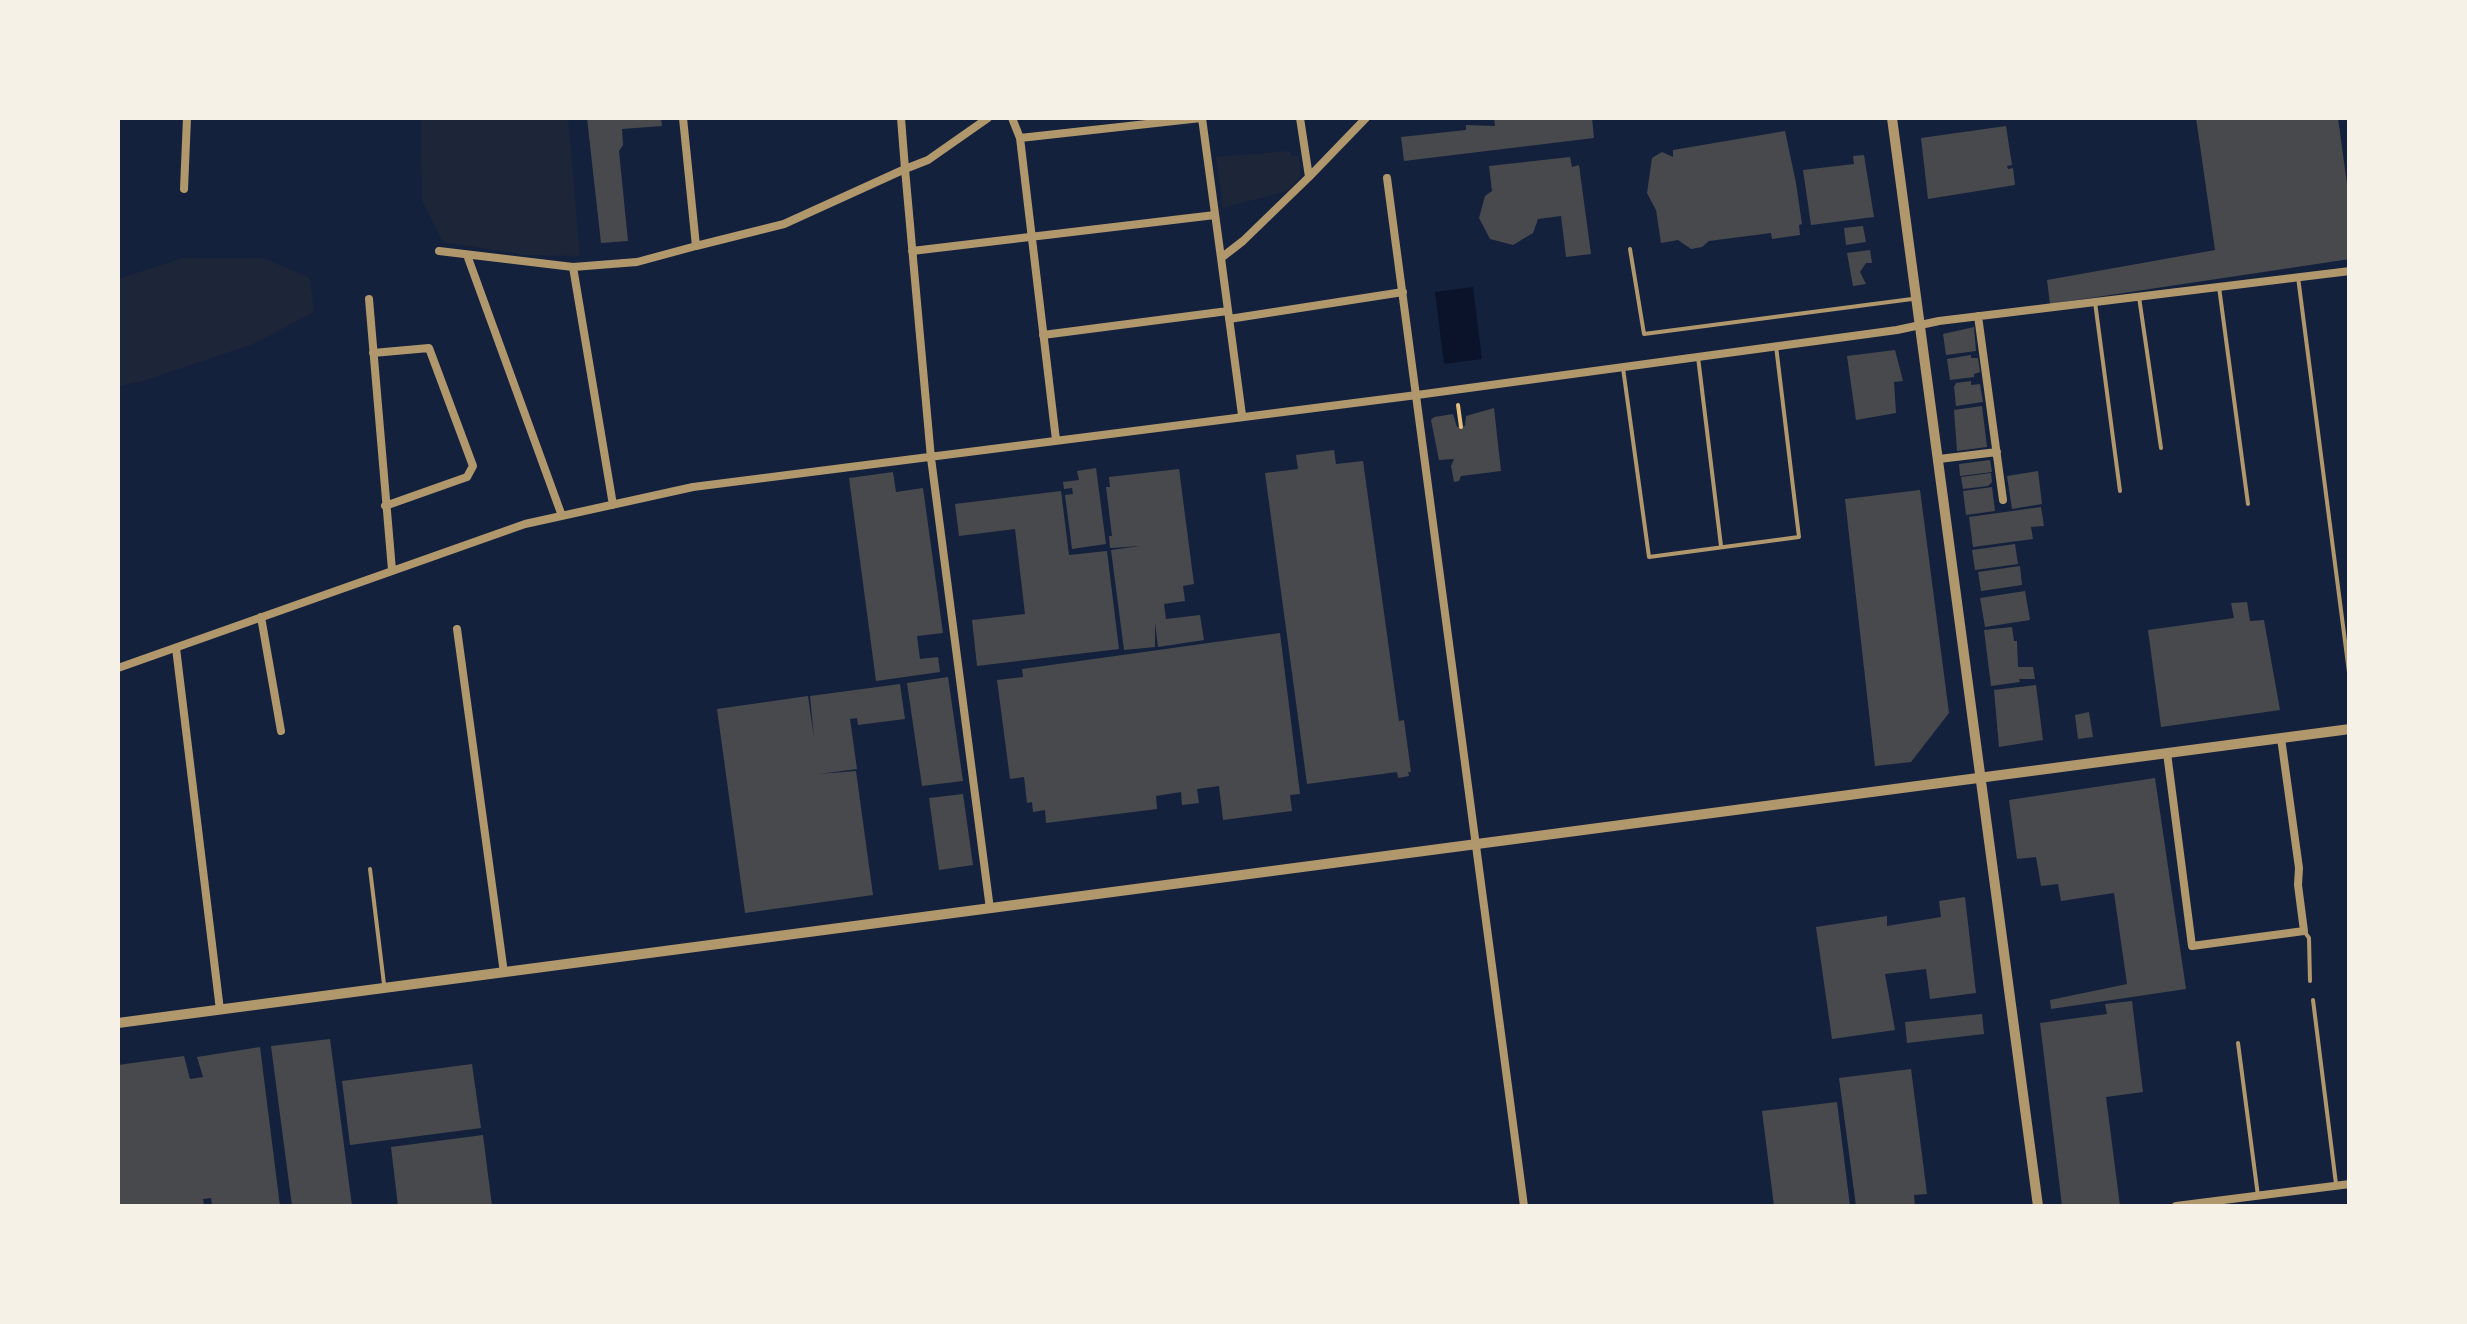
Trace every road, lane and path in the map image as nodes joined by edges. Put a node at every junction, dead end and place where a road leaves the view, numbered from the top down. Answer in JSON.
{"nodes":[{"id":1,"x":187,"y":118,"type":"edge"},
{"id":2,"x":684,"y":118,"type":"edge"},
{"id":3,"x":901,"y":118,"type":"edge"},
{"id":4,"x":988,"y":118,"type":"edge"},
{"id":5,"x":1012,"y":118,"type":"edge"},
{"id":6,"x":1202,"y":118,"type":"edge"},
{"id":7,"x":1300,"y":118,"type":"edge"},
{"id":8,"x":1366,"y":118,"type":"edge"},
{"id":9,"x":1892,"y":118,"type":"edge"},
{"id":10,"x":1020,"y":138,"type":"junction"},
{"id":11,"x":904,"y":169,"type":"junction"},
{"id":12,"x":1308,"y":177,"type":"junction"},
{"id":13,"x":1387,"y":178,"type":"dead end"},
{"id":14,"x":184,"y":189,"type":"dead end"},
{"id":15,"x":1215,"y":216,"type":"junction"},
{"id":16,"x":1030,"y":238,"type":"junction"},
{"id":17,"x":696,"y":246,"type":"junction"},
{"id":18,"x":1630,"y":249,"type":"dead end"},
{"id":19,"x":440,"y":251,"type":"dead end"},
{"id":20,"x":912,"y":251,"type":"junction"},
{"id":21,"x":467,"y":255,"type":"junction"},
{"id":22,"x":1220,"y":258,"type":"junction"},
{"id":23,"x":573,"y":267,"type":"junction"},
{"id":24,"x":2350,"y":271,"type":"edge"},
{"id":25,"x":2298,"y":277,"type":"junction"},
{"id":26,"x":2219,"y":287,"type":"junction"},
{"id":27,"x":1403,"y":292,"type":"junction"},
{"id":28,"x":2139,"y":296,"type":"junction"},
{"id":29,"x":1916,"y":299,"type":"junction"},
{"id":30,"x":369,"y":300,"type":"dead end"},
{"id":31,"x":2095,"y":302,"type":"junction"},
{"id":32,"x":1228,"y":315,"type":"junction"},
{"id":33,"x":1978,"y":316,"type":"junction"},
{"id":34,"x":1920,"y":325,"type":"junction"},
{"id":35,"x":1043,"y":335,"type":"junction"},
{"id":36,"x":1776,"y":346,"type":"junction"},
{"id":37,"x":373,"y":353,"type":"junction"},
{"id":38,"x":1698,"y":357,"type":"junction"},
{"id":39,"x":1623,"y":368,"type":"junction"},
{"id":40,"x":1456,"y":390,"type":"junction"},
{"id":41,"x":1416,"y":395,"type":"junction"},
{"id":42,"x":1242,"y":415,"type":"junction"},
{"id":43,"x":1461,"y":427,"type":"dead end"},
{"id":44,"x":1056,"y":440,"type":"junction"},
{"id":45,"x":2160,"y":448,"type":"dead end"},
{"id":46,"x":1996,"y":452,"type":"junction"},
{"id":47,"x":931,"y":458,"type":"junction"},
{"id":48,"x":1938,"y":459,"type":"junction"},
{"id":49,"x":2120,"y":492,"type":"dead end"},
{"id":50,"x":2003,"y":500,"type":"dead end"},
{"id":51,"x":2248,"y":504,"type":"dead end"},
{"id":52,"x":613,"y":505,"type":"junction"},
{"id":53,"x":384,"y":506,"type":"junction"},
{"id":54,"x":562,"y":516,"type":"junction"},
{"id":55,"x":1721,"y":547,"type":"junction"},
{"id":56,"x":392,"y":570,"type":"junction"},
{"id":57,"x":261,"y":617,"type":"junction"},
{"id":58,"x":458,"y":629,"type":"dead end"},
{"id":59,"x":176,"y":648,"type":"junction"},
{"id":60,"x":118,"y":668,"type":"edge"},
{"id":61,"x":2350,"y":680,"type":"edge"},
{"id":62,"x":2350,"y":729,"type":"edge"},
{"id":63,"x":281,"y":730,"type":"dead end"},
{"id":64,"x":2281,"y":738,"type":"junction"},
{"id":65,"x":2167,"y":753,"type":"junction"},
{"id":66,"x":1980,"y":778,"type":"junction"},
{"id":67,"x":1476,"y":844,"type":"junction"},
{"id":68,"x":370,"y":869,"type":"dead end"},
{"id":69,"x":990,"y":910,"type":"junction"},
{"id":70,"x":2304,"y":932,"type":"junction"},
{"id":71,"x":504,"y":973,"type":"junction"},
{"id":72,"x":2310,"y":981,"type":"dead end"},
{"id":73,"x":384,"y":988,"type":"junction"},
{"id":74,"x":2313,"y":1000,"type":"dead end"},
{"id":75,"x":220,"y":1010,"type":"junction"},
{"id":76,"x":118,"y":1024,"type":"edge"},
{"id":77,"x":2238,"y":1044,"type":"dead end"},
{"id":78,"x":2350,"y":1184,"type":"edge"},
{"id":79,"x":2336,"y":1186,"type":"junction"},
{"id":80,"x":2258,"y":1196,"type":"junction"},
{"id":81,"x":2246,"y":1202,"type":"edge"},
{"id":82,"x":1524,"y":1206,"type":"edge"},
{"id":83,"x":2038,"y":1206,"type":"edge"},
{"id":84,"x":2176,"y":1206,"type":"edge"}],
"edges":[{"from":1,"to":14,"type":"street"},
{"from":2,"to":17,"type":"street"},
{"from":3,"to":11,"type":"street"},
{"from":4,"to":11,"type":"street"},
{"from":5,"to":10,"type":"street"},
{"from":6,"to":10,"type":"street"},
{"from":6,"to":15,"type":"street"},
{"from":7,"to":12,"type":"street"},
{"from":8,"to":12,"type":"street"},
{"from":9,"to":29,"type":"street"},
{"from":10,"to":16,"type":"street"},
{"from":11,"to":17,"type":"street"},
{"from":11,"to":20,"type":"street"},
{"from":12,"to":22,"type":"street"},
{"from":13,"to":27,"type":"street"},
{"from":15,"to":16,"type":"street"},
{"from":15,"to":22,"type":"street"},
{"from":16,"to":20,"type":"street"},
{"from":16,"to":35,"type":"street"},
{"from":17,"to":23,"type":"street"},
{"from":18,"to":29,"type":"lane"},
{"from":19,"to":21,"type":"street"},
{"from":20,"to":47,"type":"street"},
{"from":21,"to":23,"type":"street"},
{"from":21,"to":54,"type":"street"},
{"from":22,"to":32,"type":"street"},
{"from":23,"to":52,"type":"street"},
{"from":24,"to":25,"type":"street"},
{"from":25,"to":26,"type":"street"},
{"from":25,"to":61,"type":"lane"},
{"from":26,"to":28,"type":"street"},
{"from":26,"to":51,"type":"lane"},
{"from":27,"to":32,"type":"street"},
{"from":27,"to":41,"type":"street"},
{"from":28,"to":31,"type":"street"},
{"from":28,"to":45,"type":"lane"},
{"from":29,"to":34,"type":"street"},
{"from":30,"to":37,"type":"street"},
{"from":31,"to":33,"type":"street"},
{"from":31,"to":49,"type":"lane"},
{"from":32,"to":35,"type":"street"},
{"from":32,"to":42,"type":"street"},
{"from":33,"to":34,"type":"street"},
{"from":33,"to":46,"type":"street"},
{"from":34,"to":36,"type":"street"},
{"from":34,"to":48,"type":"street"},
{"from":35,"to":44,"type":"street"},
{"from":36,"to":38,"type":"street"},
{"from":36,"to":55,"type":"lane"},
{"from":37,"to":53,"type":"street"},
{"from":37,"to":53,"type":"street"},
{"from":38,"to":39,"type":"street"},
{"from":38,"to":55,"type":"lane"},
{"from":39,"to":40,"type":"street"},
{"from":39,"to":55,"type":"lane"},
{"from":40,"to":41,"type":"street"},
{"from":40,"to":43,"type":"path"},
{"from":41,"to":42,"type":"street"},
{"from":41,"to":67,"type":"street"},
{"from":42,"to":44,"type":"street"},
{"from":44,"to":47,"type":"street"},
{"from":46,"to":48,"type":"street"},
{"from":46,"to":50,"type":"street"},
{"from":47,"to":52,"type":"street"},
{"from":47,"to":69,"type":"street"},
{"from":48,"to":66,"type":"street"},
{"from":52,"to":54,"type":"street"},
{"from":53,"to":56,"type":"street"},
{"from":54,"to":56,"type":"street"},
{"from":56,"to":57,"type":"street"},
{"from":57,"to":59,"type":"street"},
{"from":57,"to":63,"type":"street"},
{"from":58,"to":71,"type":"street"},
{"from":59,"to":60,"type":"street"},
{"from":59,"to":75,"type":"street"},
{"from":62,"to":64,"type":"street"},
{"from":64,"to":65,"type":"street"},
{"from":64,"to":70,"type":"street"},
{"from":65,"to":66,"type":"street"},
{"from":65,"to":70,"type":"street"},
{"from":66,"to":67,"type":"street"},
{"from":66,"to":83,"type":"street"},
{"from":67,"to":69,"type":"street"},
{"from":67,"to":82,"type":"street"},
{"from":68,"to":73,"type":"lane"},
{"from":69,"to":71,"type":"street"},
{"from":70,"to":72,"type":"lane"},
{"from":71,"to":73,"type":"street"},
{"from":73,"to":75,"type":"street"},
{"from":74,"to":79,"type":"lane"},
{"from":75,"to":76,"type":"street"},
{"from":77,"to":80,"type":"lane"},
{"from":78,"to":79,"type":"street"},
{"from":79,"to":80,"type":"street"},
{"from":80,"to":81,"type":"street"},
{"from":81,"to":84,"type":"street"}]}
